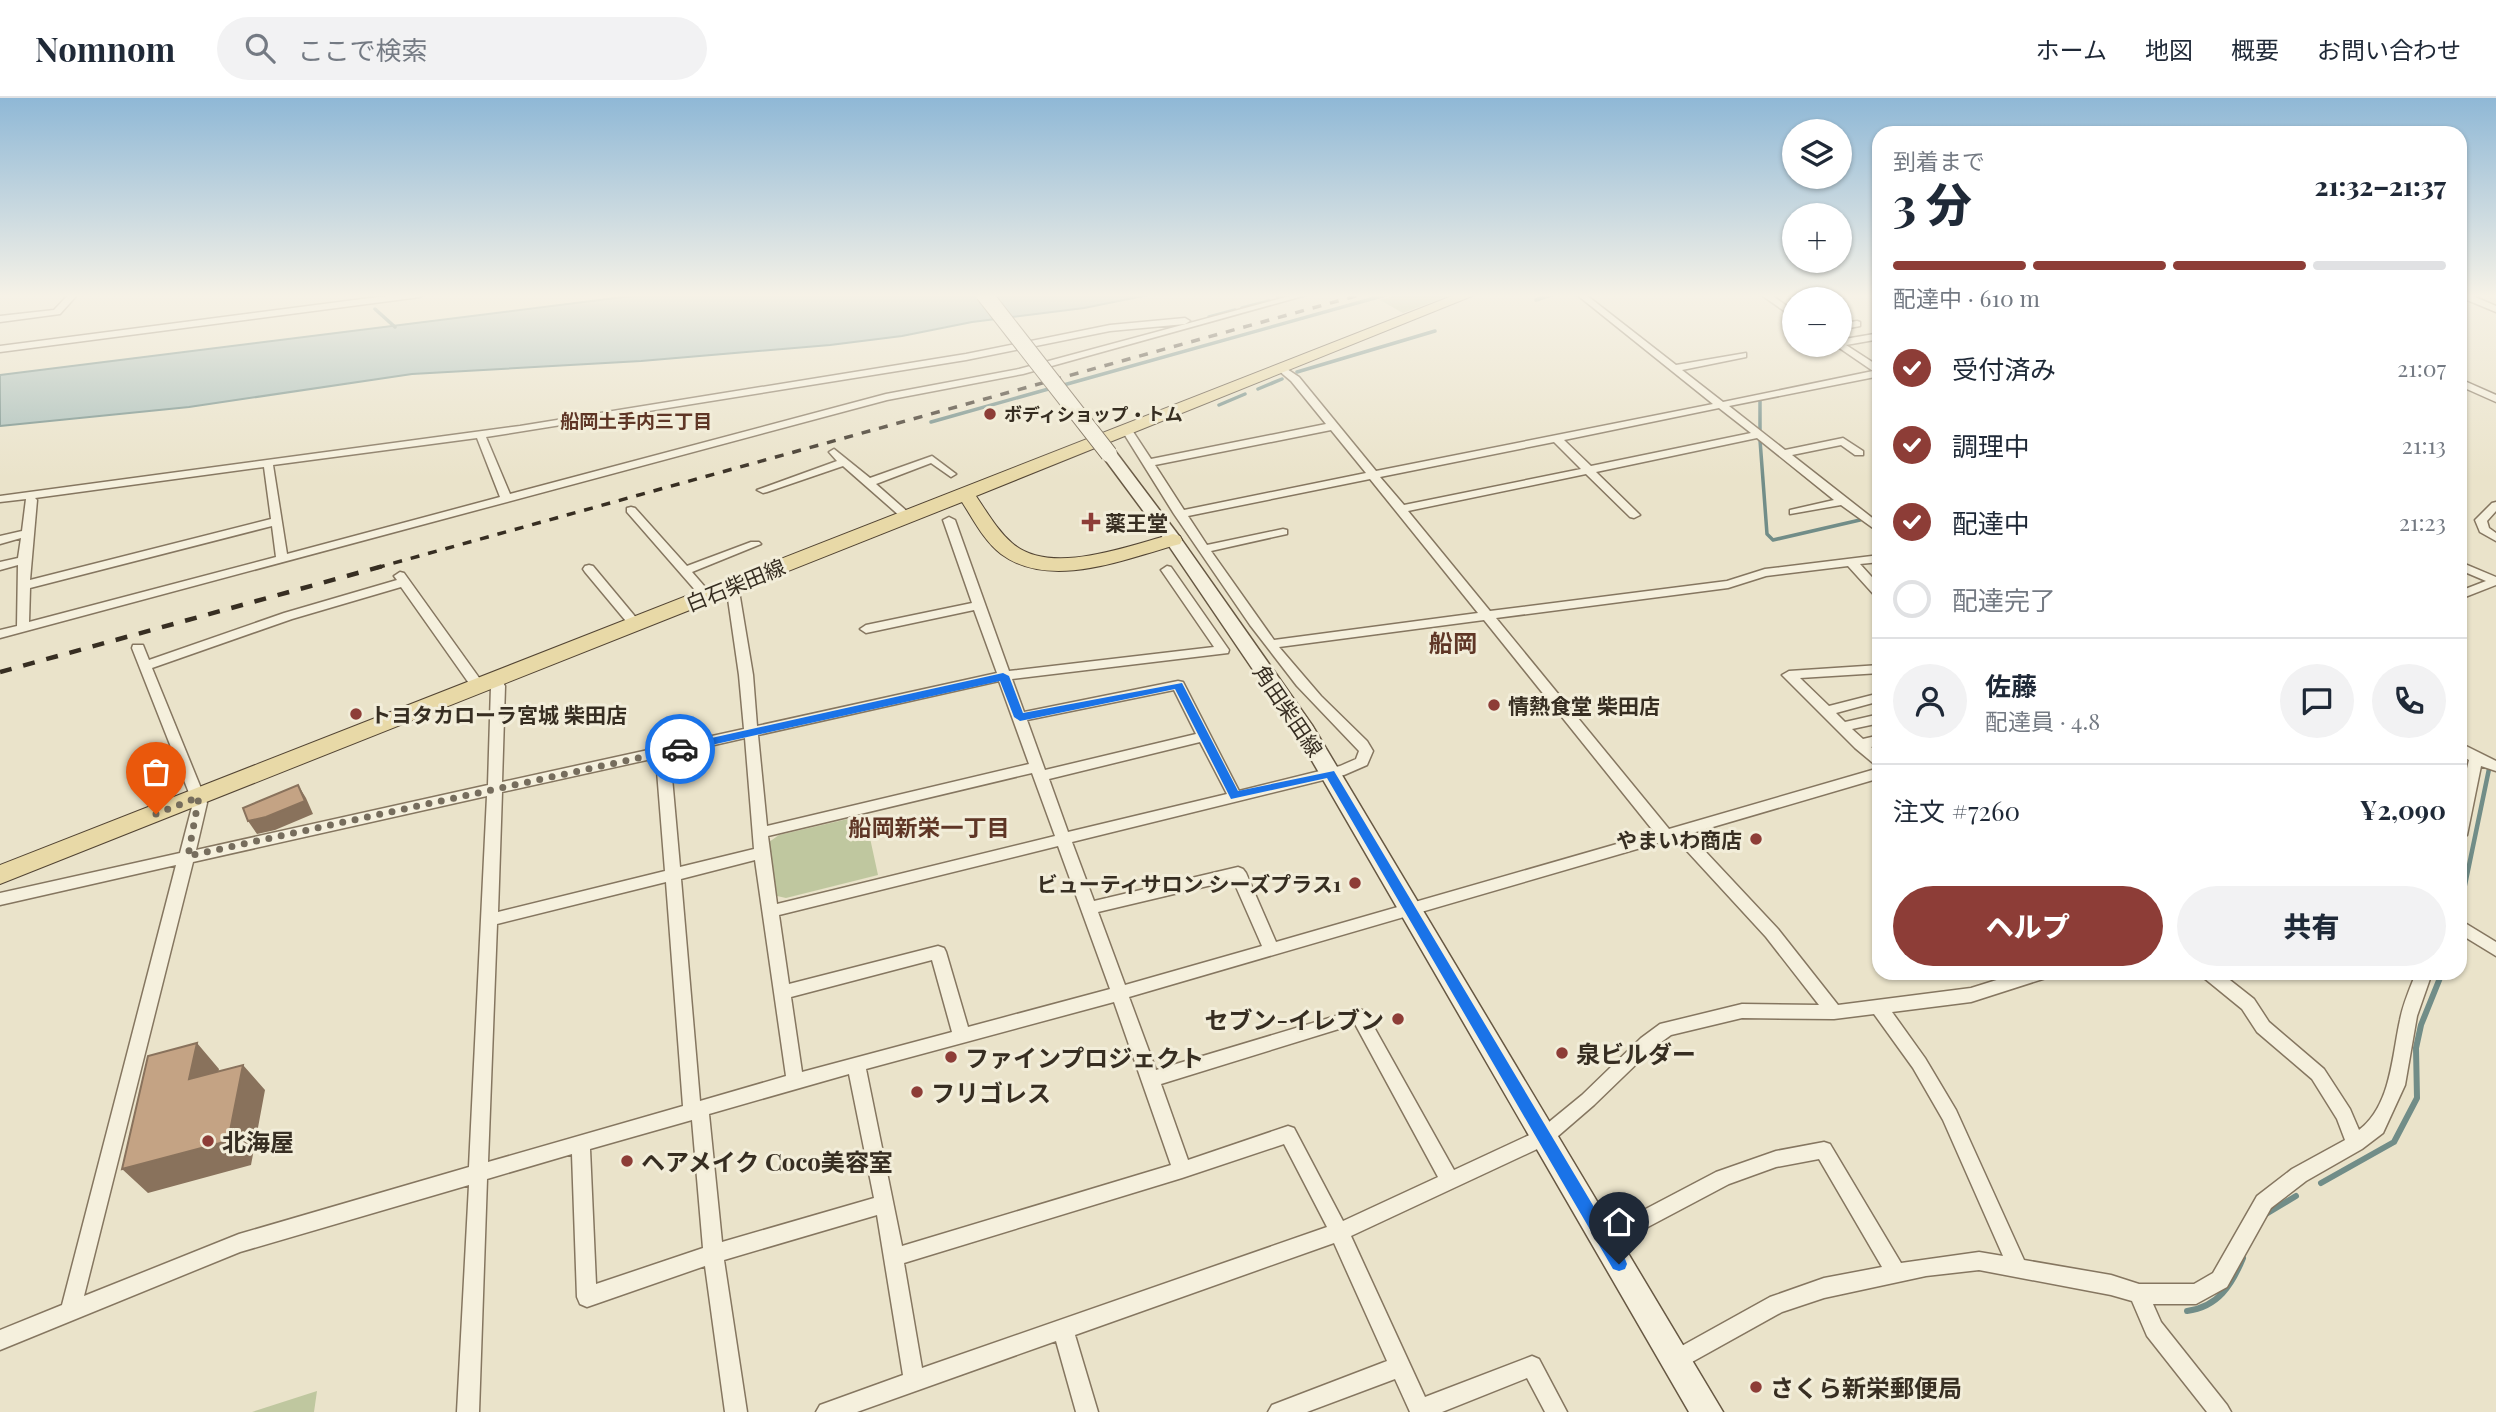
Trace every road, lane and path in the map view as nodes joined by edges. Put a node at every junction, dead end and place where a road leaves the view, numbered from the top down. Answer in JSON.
{"nodes":[{"id":1,"x":974,"y":355,"type":"edge"},
{"id":2,"x":1032,"y":355,"type":"edge"},
{"id":3,"x":1080,"y":355,"type":"edge"},
{"id":4,"x":1313,"y":355,"type":"edge"},
{"id":5,"x":1659,"y":355,"type":"edge"},
{"id":6,"x":1692,"y":355,"type":"edge"},
{"id":7,"x":1741,"y":355,"type":"edge"},
{"id":8,"x":1856,"y":355,"type":"edge"},
{"id":9,"x":1665,"y":360,"type":"junction"},
{"id":10,"x":1872,"y":367,"type":"edge"},
{"id":11,"x":1281,"y":368,"type":"junction"},
{"id":12,"x":1675,"y":368,"type":"junction"},
{"id":13,"x":1872,"y":374,"type":"edge"},
{"id":14,"x":2467,"y":385,"type":"edge"},
{"id":15,"x":2496,"y":399,"type":"edge"},
{"id":16,"x":1721,"y":405,"type":"junction"},
{"id":17,"x":1334,"y":426,"type":"junction"},
{"id":18,"x":1126,"y":429,"type":"junction"},
{"id":19,"x":1758,"y":435,"type":"junction"},
{"id":20,"x":482,"y":438,"type":"dead end"},
{"id":21,"x":1557,"y":439,"type":"junction"},
{"id":22,"x":834,"y":452,"type":"dead end"},
{"id":23,"x":1859,"y":453,"type":"dead end"},
{"id":24,"x":1783,"y":454,"type":"junction"},
{"id":25,"x":844,"y":462,"type":"junction"},
{"id":26,"x":1149,"y":463,"type":"junction"},
{"id":27,"x":269,"y":467,"type":"dead end"},
{"id":28,"x":1588,"y":468,"type":"junction"},
{"id":29,"x":951,"y":474,"type":"dead end"},
{"id":30,"x":1374,"y":476,"type":"junction"},
{"id":31,"x":868,"y":482,"type":"junction"},
{"id":32,"x":763,"y":490,"type":"dead end"},
{"id":33,"x":965,"y":493,"type":"junction"},
{"id":34,"x":0,"y":499,"type":"edge"},
{"id":35,"x":506,"y":499,"type":"junction"},
{"id":36,"x":31,"y":500,"type":"dead end"},
{"id":37,"x":1843,"y":501,"type":"junction"},
{"id":38,"x":2496,"y":505,"type":"edge"},
{"id":39,"x":1402,"y":509,"type":"junction"},
{"id":40,"x":631,"y":510,"type":"dead end"},
{"id":41,"x":1794,"y":512,"type":"dead end"},
{"id":42,"x":1180,"y":514,"type":"junction"},
{"id":43,"x":905,"y":515,"type":"junction"},
{"id":44,"x":1634,"y":515,"type":"dead end"},
{"id":45,"x":949,"y":520,"type":"dead end"},
{"id":46,"x":278,"y":521,"type":"junction"},
{"id":47,"x":1872,"y":524,"type":"edge"},
{"id":48,"x":1283,"y":532,"type":"dead end"},
{"id":49,"x":27,"y":533,"type":"junction"},
{"id":50,"x":2496,"y":538,"type":"edge"},
{"id":51,"x":0,"y":540,"type":"edge"},
{"id":52,"x":1173,"y":540,"type":"junction"},
{"id":53,"x":755,"y":544,"type":"dead end"},
{"id":54,"x":1205,"y":549,"type":"junction"},
{"id":55,"x":282,"y":559,"type":"junction"},
{"id":56,"x":1872,"y":559,"type":"edge"},
{"id":57,"x":24,"y":560,"type":"junction"},
{"id":58,"x":1851,"y":562,"type":"junction"},
{"id":59,"x":0,"y":566,"type":"edge"},
{"id":60,"x":2467,"y":568,"type":"edge"},
{"id":61,"x":589,"y":569,"type":"dead end"},
{"id":62,"x":686,"y":570,"type":"junction"},
{"id":63,"x":1167,"y":570,"type":"dead end"},
{"id":64,"x":2496,"y":581,"type":"edge"},
{"id":65,"x":732,"y":585,"type":"junction"},
{"id":66,"x":1872,"y":585,"type":"edge"},
{"id":67,"x":22,"y":586,"type":"junction"},
{"id":68,"x":2467,"y":592,"type":"edge"},
{"id":69,"x":706,"y":595,"type":"junction"},
{"id":70,"x":978,"y":605,"type":"junction"},
{"id":71,"x":1489,"y":617,"type":"junction"},
{"id":72,"x":634,"y":623,"type":"junction"},
{"id":73,"x":23,"y":628,"type":"junction"},
{"id":74,"x":866,"y":629,"type":"dead end"},
{"id":75,"x":0,"y":634,"type":"edge"},
{"id":76,"x":1270,"y":644,"type":"junction"},
{"id":77,"x":138,"y":648,"type":"dead end"},
{"id":78,"x":146,"y":665,"type":"junction"},
{"id":79,"x":1872,"y":670,"type":"edge"},
{"id":80,"x":1003,"y":676,"type":"junction"},
{"id":81,"x":486,"y":683,"type":"junction"},
{"id":82,"x":1872,"y":699,"type":"edge"},
{"id":83,"x":1826,"y":711,"type":"junction"},
{"id":84,"x":1020,"y":717,"type":"junction"},
{"id":85,"x":1872,"y":720,"type":"edge"},
{"id":86,"x":1842,"y":727,"type":"junction"},
{"id":87,"x":751,"y":733,"type":"junction"},
{"id":88,"x":1202,"y":737,"type":"junction"},
{"id":89,"x":1872,"y":742,"type":"edge"},
{"id":90,"x":1860,"y":745,"type":"junction"},
{"id":91,"x":663,"y":752,"type":"junction"},
{"id":92,"x":2467,"y":752,"type":"edge"},
{"id":93,"x":1872,"y":756,"type":"edge"},
{"id":94,"x":2476,"y":758,"type":"junction"},
{"id":95,"x":2496,"y":766,"type":"edge"},
{"id":96,"x":1038,"y":771,"type":"junction"},
{"id":97,"x":1330,"y":773,"type":"junction"},
{"id":98,"x":1872,"y":775,"type":"edge"},
{"id":99,"x":495,"y":789,"type":"junction"},
{"id":100,"x":1235,"y":796,"type":"junction"},
{"id":101,"x":199,"y":797,"type":"junction"},
{"id":102,"x":2467,"y":801,"type":"edge"},
{"id":103,"x":760,"y":833,"type":"junction"},
{"id":104,"x":1672,"y":834,"type":"junction"},
{"id":105,"x":1064,"y":838,"type":"junction"},
{"id":106,"x":762,"y":853,"type":"junction"},
{"id":107,"x":188,"y":856,"type":"junction"},
{"id":108,"x":0,"y":875,"type":"edge"},
{"id":109,"x":672,"y":875,"type":"junction"},
{"id":110,"x":0,"y":899,"type":"edge"},
{"id":111,"x":1091,"y":908,"type":"junction"},
{"id":112,"x":1410,"y":909,"type":"junction"},
{"id":113,"x":771,"y":911,"type":"junction"},
{"id":114,"x":488,"y":920,"type":"junction"},
{"id":115,"x":2467,"y":931,"type":"edge"},
{"id":116,"x":1272,"y":949,"type":"junction"},
{"id":117,"x":2496,"y":950,"type":"edge"},
{"id":118,"x":2018,"y":980,"type":"edge"},
{"id":119,"x":2219,"y":980,"type":"edge"},
{"id":120,"x":2422,"y":980,"type":"edge"},
{"id":121,"x":783,"y":992,"type":"junction"},
{"id":122,"x":1118,"y":994,"type":"junction"},
{"id":123,"x":1879,"y":1007,"type":"junction"},
{"id":124,"x":1835,"y":1012,"type":"junction"},
{"id":125,"x":962,"y":1036,"type":"junction"},
{"id":126,"x":856,"y":1064,"type":"junction"},
{"id":127,"x":1151,"y":1079,"type":"junction"},
{"id":128,"x":795,"y":1081,"type":"junction"},
{"id":129,"x":696,"y":1111,"type":"junction"},
{"id":130,"x":1544,"y":1137,"type":"junction"},
{"id":131,"x":2356,"y":1143,"type":"junction"},
{"id":132,"x":581,"y":1144,"type":"junction"},
{"id":133,"x":1182,"y":1170,"type":"junction"},
{"id":134,"x":479,"y":1174,"type":"junction"},
{"id":135,"x":1450,"y":1181,"type":"junction"},
{"id":136,"x":885,"y":1204,"type":"junction"},
{"id":137,"x":1339,"y":1232,"type":"junction"},
{"id":138,"x":1605,"y":1240,"type":"junction"},
{"id":139,"x":713,"y":1254,"type":"junction"},
{"id":140,"x":894,"y":1257,"type":"junction"},
{"id":141,"x":2017,"y":1266,"type":"junction"},
{"id":142,"x":1896,"y":1272,"type":"junction"},
{"id":143,"x":2139,"y":1294,"type":"junction"},
{"id":144,"x":70,"y":1312,"type":"junction"},
{"id":145,"x":1063,"y":1330,"type":"junction"},
{"id":146,"x":0,"y":1340,"type":"edge"},
{"id":147,"x":1676,"y":1360,"type":"junction"},
{"id":148,"x":1399,"y":1367,"type":"junction"},
{"id":149,"x":914,"y":1380,"type":"junction"},
{"id":150,"x":1421,"y":1411,"type":"edge"},
{"id":151,"x":468,"y":1412,"type":"edge"},
{"id":152,"x":736,"y":1412,"type":"edge"},
{"id":153,"x":827,"y":1412,"type":"edge"},
{"id":154,"x":1087,"y":1412,"type":"edge"},
{"id":155,"x":1279,"y":1412,"type":"edge"},
{"id":156,"x":1556,"y":1412,"type":"edge"},
{"id":157,"x":1707,"y":1412,"type":"edge"},
{"id":158,"x":2220,"y":1412,"type":"edge"}],
"edges":[{"from":1,"to":34,"type":"street"},
{"from":2,"to":52,"type":"main road","name":"角田柴田線","bridge":true},
{"from":3,"to":35,"type":"street"},
{"from":4,"to":11,"type":"main road","name":"白石柴田線"},
{"from":5,"to":9,"type":"street"},
{"from":6,"to":9,"type":"street"},
{"from":7,"to":12,"type":"street"},
{"from":8,"to":10,"type":"street"},
{"from":9,"to":12,"type":"street"},
{"from":11,"to":17,"type":"street"},
{"from":11,"to":18,"type":"main road","name":"白石柴田線"},
{"from":12,"to":16,"type":"street"},
{"from":13,"to":16,"type":"street"},
{"from":14,"to":15,"type":"street"},
{"from":16,"to":19,"type":"street"},
{"from":16,"to":21,"type":"street"},
{"from":17,"to":26,"type":"street"},
{"from":17,"to":30,"type":"street"},
{"from":18,"to":26,"type":"street"},
{"from":18,"to":33,"type":"main road","name":"白石柴田線"},
{"from":19,"to":24,"type":"street"},
{"from":19,"to":28,"type":"street"},
{"from":20,"to":35,"type":"street"},
{"from":21,"to":28,"type":"street"},
{"from":21,"to":30,"type":"street"},
{"from":22,"to":25,"type":"street"},
{"from":23,"to":24,"type":"street"},
{"from":24,"to":37,"type":"street"},
{"from":25,"to":31,"type":"street"},
{"from":25,"to":32,"type":"street"},
{"from":26,"to":42,"type":"street"},
{"from":27,"to":46,"type":"street"},
{"from":28,"to":39,"type":"street"},
{"from":28,"to":44,"type":"street"},
{"from":29,"to":31,"type":"street"},
{"from":30,"to":39,"type":"street"},
{"from":30,"to":42,"type":"street"},
{"from":31,"to":43,"type":"street"},
{"from":33,"to":43,"type":"main road","name":"白石柴田線"},
{"from":33,"to":52,"type":"main road"},
{"from":35,"to":55,"type":"street"},
{"from":36,"to":49,"type":"street"},
{"from":37,"to":41,"type":"street"},
{"from":37,"to":47,"type":"street"},
{"from":38,"to":50,"type":"street"},
{"from":39,"to":71,"type":"street"},
{"from":40,"to":62,"type":"street"},
{"from":42,"to":54,"type":"street"},
{"from":43,"to":65,"type":"main road","name":"白石柴田線"},
{"from":45,"to":70,"type":"street"},
{"from":46,"to":55,"type":"street"},
{"from":46,"to":67,"type":"street"},
{"from":48,"to":54,"type":"street"},
{"from":49,"to":51,"type":"street"},
{"from":49,"to":57,"type":"street"},
{"from":52,"to":97,"type":"main road","name":"角田柴田線"},
{"from":53,"to":62,"type":"street"},
{"from":54,"to":76,"type":"street"},
{"from":55,"to":73,"type":"street"},
{"from":56,"to":58,"type":"street"},
{"from":57,"to":59,"type":"street"},
{"from":57,"to":67,"type":"street"},
{"from":58,"to":66,"type":"street"},
{"from":58,"to":71,"type":"street"},
{"from":60,"to":64,"type":"street"},
{"from":61,"to":72,"type":"street"},
{"from":62,"to":69,"type":"street"},
{"from":63,"to":80,"type":"street"},
{"from":64,"to":68,"type":"street"},
{"from":65,"to":69,"type":"main road","name":"白石柴田線"},
{"from":65,"to":87,"type":"street"},
{"from":67,"to":73,"type":"street"},
{"from":69,"to":72,"type":"main road","name":"白石柴田線"},
{"from":70,"to":74,"type":"street"},
{"from":70,"to":80,"type":"street"},
{"from":71,"to":76,"type":"street"},
{"from":71,"to":104,"type":"street"},
{"from":72,"to":81,"type":"main road","name":"白石柴田線"},
{"from":73,"to":75,"type":"street"},
{"from":76,"to":97,"type":"street"},
{"from":77,"to":78,"type":"street"},
{"from":78,"to":81,"type":"street"},
{"from":78,"to":101,"type":"street"},
{"from":79,"to":83,"type":"street"},
{"from":80,"to":84,"type":"street"},
{"from":80,"to":87,"type":"street"},
{"from":81,"to":99,"type":"street"},
{"from":81,"to":101,"type":"main road","name":"白石柴田線"},
{"from":82,"to":83,"type":"street"},
{"from":83,"to":86,"type":"street"},
{"from":84,"to":88,"type":"street"},
{"from":84,"to":96,"type":"street"},
{"from":85,"to":86,"type":"street"},
{"from":86,"to":90,"type":"street"},
{"from":87,"to":91,"type":"street"},
{"from":87,"to":103,"type":"street"},
{"from":88,"to":96,"type":"street"},
{"from":88,"to":100,"type":"street"},
{"from":89,"to":90,"type":"street"},
{"from":90,"to":93,"type":"street"},
{"from":91,"to":99,"type":"street"},
{"from":91,"to":109,"type":"street"},
{"from":92,"to":94,"type":"street"},
{"from":94,"to":95,"type":"street"},
{"from":94,"to":102,"type":"street"},
{"from":96,"to":103,"type":"street"},
{"from":96,"to":105,"type":"street"},
{"from":97,"to":100,"type":"street"},
{"from":97,"to":112,"type":"main road","name":"角田柴田線"},
{"from":98,"to":104,"type":"street"},
{"from":99,"to":107,"type":"street"},
{"from":99,"to":114,"type":"street"},
{"from":100,"to":105,"type":"street"},
{"from":101,"to":107,"type":"street"},
{"from":101,"to":108,"type":"main road","name":"白石柴田線"},
{"from":103,"to":106,"type":"street"},
{"from":104,"to":112,"type":"street"},
{"from":104,"to":124,"type":"street"},
{"from":105,"to":111,"type":"street"},
{"from":105,"to":113,"type":"street"},
{"from":106,"to":109,"type":"street"},
{"from":106,"to":113,"type":"street"},
{"from":107,"to":110,"type":"street"},
{"from":107,"to":144,"type":"street"},
{"from":109,"to":114,"type":"street"},
{"from":109,"to":129,"type":"street"},
{"from":111,"to":116,"type":"street"},
{"from":111,"to":122,"type":"street"},
{"from":112,"to":116,"type":"street"},
{"from":112,"to":130,"type":"main road","name":"角田柴田線"},
{"from":113,"to":121,"type":"street"},
{"from":114,"to":134,"type":"street"},
{"from":115,"to":117,"type":"street"},
{"from":116,"to":122,"type":"street"},
{"from":118,"to":123,"type":"street"},
{"from":119,"to":131,"type":"street"},
{"from":120,"to":131,"type":"street"},
{"from":121,"to":125,"type":"street"},
{"from":121,"to":128,"type":"street"},
{"from":122,"to":125,"type":"street"},
{"from":122,"to":127,"type":"street"},
{"from":123,"to":124,"type":"street"},
{"from":123,"to":141,"type":"street"},
{"from":124,"to":130,"type":"street"},
{"from":125,"to":126,"type":"street"},
{"from":126,"to":128,"type":"street"},
{"from":126,"to":136,"type":"street"},
{"from":127,"to":133,"type":"street"},
{"from":127,"to":135,"type":"street"},
{"from":128,"to":129,"type":"street"},
{"from":129,"to":132,"type":"street"},
{"from":129,"to":139,"type":"street"},
{"from":130,"to":135,"type":"street"},
{"from":130,"to":138,"type":"main road","name":"角田柴田線"},
{"from":131,"to":143,"type":"street"},
{"from":132,"to":134,"type":"street"},
{"from":132,"to":139,"type":"street"},
{"from":133,"to":137,"type":"street"},
{"from":133,"to":140,"type":"street"},
{"from":134,"to":144,"type":"street"},
{"from":134,"to":151,"type":"street"},
{"from":135,"to":137,"type":"street"},
{"from":136,"to":139,"type":"street"},
{"from":136,"to":140,"type":"street"},
{"from":137,"to":145,"type":"street"},
{"from":137,"to":148,"type":"street"},
{"from":138,"to":142,"type":"street"},
{"from":138,"to":147,"type":"main road","name":"角田柴田線"},
{"from":139,"to":152,"type":"street"},
{"from":140,"to":149,"type":"street"},
{"from":141,"to":142,"type":"street"},
{"from":141,"to":143,"type":"street"},
{"from":142,"to":147,"type":"street"},
{"from":143,"to":158,"type":"street"},
{"from":144,"to":146,"type":"street"},
{"from":145,"to":149,"type":"street"},
{"from":145,"to":154,"type":"street"},
{"from":147,"to":157,"type":"main road","name":"角田柴田線"},
{"from":148,"to":150,"type":"street"},
{"from":148,"to":155,"type":"street"},
{"from":149,"to":153,"type":"street"},
{"from":150,"to":156,"type":"street"}]}
